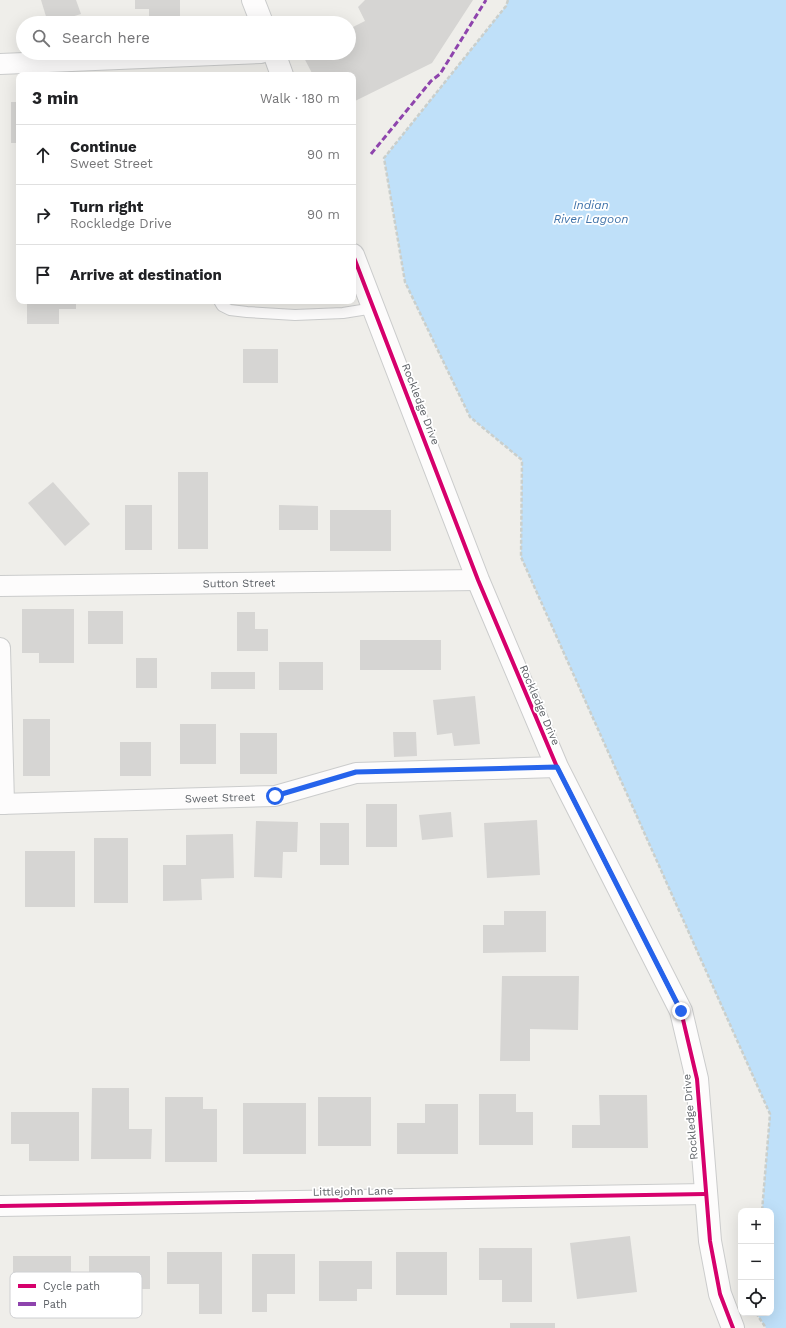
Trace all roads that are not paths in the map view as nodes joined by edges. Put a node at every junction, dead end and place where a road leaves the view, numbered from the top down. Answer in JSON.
{"nodes":[{"id":1,"x":253,"y":0,"type":"edge"},
{"id":2,"x":259,"y":16,"type":"edge"},
{"id":3,"x":95,"y":60,"type":"edge"},
{"id":4,"x":277,"y":60,"type":"edge"},
{"id":5,"x":0,"y":64,"type":"edge"},
{"id":6,"x":281,"y":72,"type":"edge"},
{"id":7,"x":356,"y":263,"type":"edge"},
{"id":8,"x":221,"y":304,"type":"edge"},
{"id":9,"x":374,"y":308,"type":"junction"},
{"id":10,"x":478,"y":580,"type":"junction"},
{"id":11,"x":0,"y":586,"type":"edge"},
{"id":12,"x":0,"y":648,"type":"edge"},
{"id":13,"x":557,"y":767,"type":"junction"},
{"id":14,"x":2,"y":804,"type":"edge"},
{"id":15,"x":706,"y":1194,"type":"junction"},
{"id":16,"x":0,"y":1206,"type":"edge"},
{"id":17,"x":733,"y":1328,"type":"edge"}],
"edges":[{"from":1,"to":2,"type":"street"},
{"from":3,"to":5,"type":"street"},
{"from":4,"to":6,"type":"street"},
{"from":7,"to":9,"type":"street","name":"Rockledge Drive"},
{"from":8,"to":9,"type":"lane"},
{"from":9,"to":10,"type":"street","name":"Rockledge Drive"},
{"from":10,"to":11,"type":"street","name":"Sutton Street"},
{"from":10,"to":13,"type":"street","name":"Rockledge Drive"},
{"from":12,"to":14,"type":"street"},
{"from":13,"to":14,"type":"street","name":"Sweet Street"},
{"from":13,"to":15,"type":"street","name":"Rockledge Drive"},
{"from":15,"to":16,"type":"street","name":"Littlejohn Lane"},
{"from":15,"to":17,"type":"street","name":"Rockledge Drive"}]}
